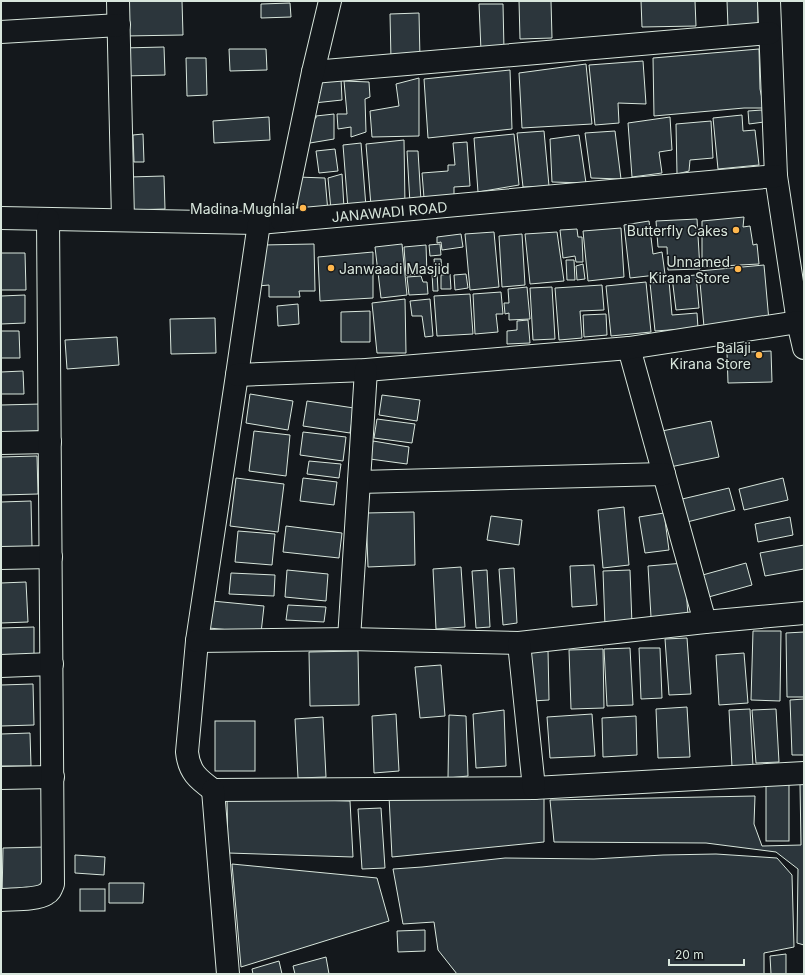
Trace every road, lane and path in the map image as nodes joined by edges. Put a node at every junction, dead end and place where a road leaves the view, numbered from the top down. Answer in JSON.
{"nodes":[{"id":1,"x":118,"y":1,"type":"edge"},
{"id":2,"x":330,"y":1,"type":"edge"},
{"id":3,"x":769,"y":1,"type":"edge"},
{"id":4,"x":119,"y":25,"type":"junction"},
{"id":5,"x":1,"y":32,"type":"edge"},
{"id":6,"x":770,"y":33,"type":"junction"},
{"id":7,"x":313,"y":72,"type":"junction"},
{"id":8,"x":776,"y":176,"type":"junction"},
{"id":9,"x":1,"y":218,"type":"edge"},
{"id":10,"x":48,"y":219,"type":"junction"},
{"id":11,"x":123,"y":220,"type":"junction"},
{"id":12,"x":282,"y":221,"type":"junction"},
{"id":13,"x":259,"y":223,"type":"junction"},
{"id":14,"x":800,"y":315,"type":"edge"},
{"id":15,"x":629,"y":348,"type":"junction"},
{"id":16,"x":804,"y":348,"type":"edge"},
{"id":17,"x":366,"y":370,"type":"junction"},
{"id":18,"x":238,"y":375,"type":"junction"},
{"id":19,"x":50,"y":442,"type":"junction"},
{"id":20,"x":1,"y":443,"type":"edge"},
{"id":21,"x":664,"y":474,"type":"junction"},
{"id":22,"x":359,"y":482,"type":"junction"},
{"id":23,"x":51,"y":557,"type":"junction"},
{"id":24,"x":1,"y":558,"type":"edge"},
{"id":25,"x":804,"y":613,"type":"edge"},
{"id":26,"x":705,"y":622,"type":"junction"},
{"id":27,"x":349,"y":638,"type":"junction"},
{"id":28,"x":197,"y":641,"type":"junction"},
{"id":29,"x":519,"y":643,"type":"junction"},
{"id":30,"x":52,"y":664,"type":"junction"},
{"id":31,"x":1,"y":666,"type":"edge"},
{"id":32,"x":804,"y":773,"type":"edge"},
{"id":33,"x":53,"y":776,"type":"junction"},
{"id":34,"x":1,"y":778,"type":"edge"},
{"id":35,"x":534,"y":788,"type":"junction"},
{"id":36,"x":213,"y":790,"type":"junction"},
{"id":37,"x":1,"y":900,"type":"edge"},
{"id":38,"x":228,"y":974,"type":"edge"}],
"edges":[{"from":1,"to":4,"type":"street"},
{"from":2,"to":7,"type":"street"},
{"from":3,"to":6,"type":"street"},
{"from":4,"to":5,"type":"street"},
{"from":4,"to":11,"type":"street"},
{"from":6,"to":7,"type":"street"},
{"from":6,"to":8,"type":"street"},
{"from":7,"to":12,"type":"street"},
{"from":8,"to":12,"type":"street","name":"JANAWADI ROAD"},
{"from":8,"to":14,"type":"street"},
{"from":9,"to":10,"type":"street","name":"JANAWADI ROAD"},
{"from":10,"to":11,"type":"street","name":"JANAWADI ROAD"},
{"from":10,"to":19,"type":"street"},
{"from":11,"to":13,"type":"street","name":"JANAWADI ROAD"},
{"from":12,"to":13,"type":"street","name":"JANAWADI ROAD"},
{"from":13,"to":18,"type":"street"},
{"from":14,"to":15,"type":"street"},
{"from":14,"to":16,"type":"street"},
{"from":15,"to":17,"type":"street"},
{"from":15,"to":21,"type":"street"},
{"from":17,"to":18,"type":"street"},
{"from":17,"to":22,"type":"street"},
{"from":18,"to":28,"type":"street"},
{"from":19,"to":20,"type":"street"},
{"from":19,"to":23,"type":"street"},
{"from":21,"to":22,"type":"street"},
{"from":21,"to":26,"type":"street"},
{"from":22,"to":27,"type":"street"},
{"from":23,"to":24,"type":"street"},
{"from":23,"to":30,"type":"street"},
{"from":25,"to":26,"type":"street"},
{"from":26,"to":29,"type":"street"},
{"from":27,"to":28,"type":"street"},
{"from":27,"to":29,"type":"street"},
{"from":28,"to":36,"type":"street"},
{"from":29,"to":35,"type":"street"},
{"from":30,"to":31,"type":"street"},
{"from":30,"to":33,"type":"street"},
{"from":32,"to":35,"type":"street"},
{"from":33,"to":34,"type":"street"},
{"from":33,"to":37,"type":"street"},
{"from":35,"to":36,"type":"street"},
{"from":36,"to":38,"type":"street"}]}
